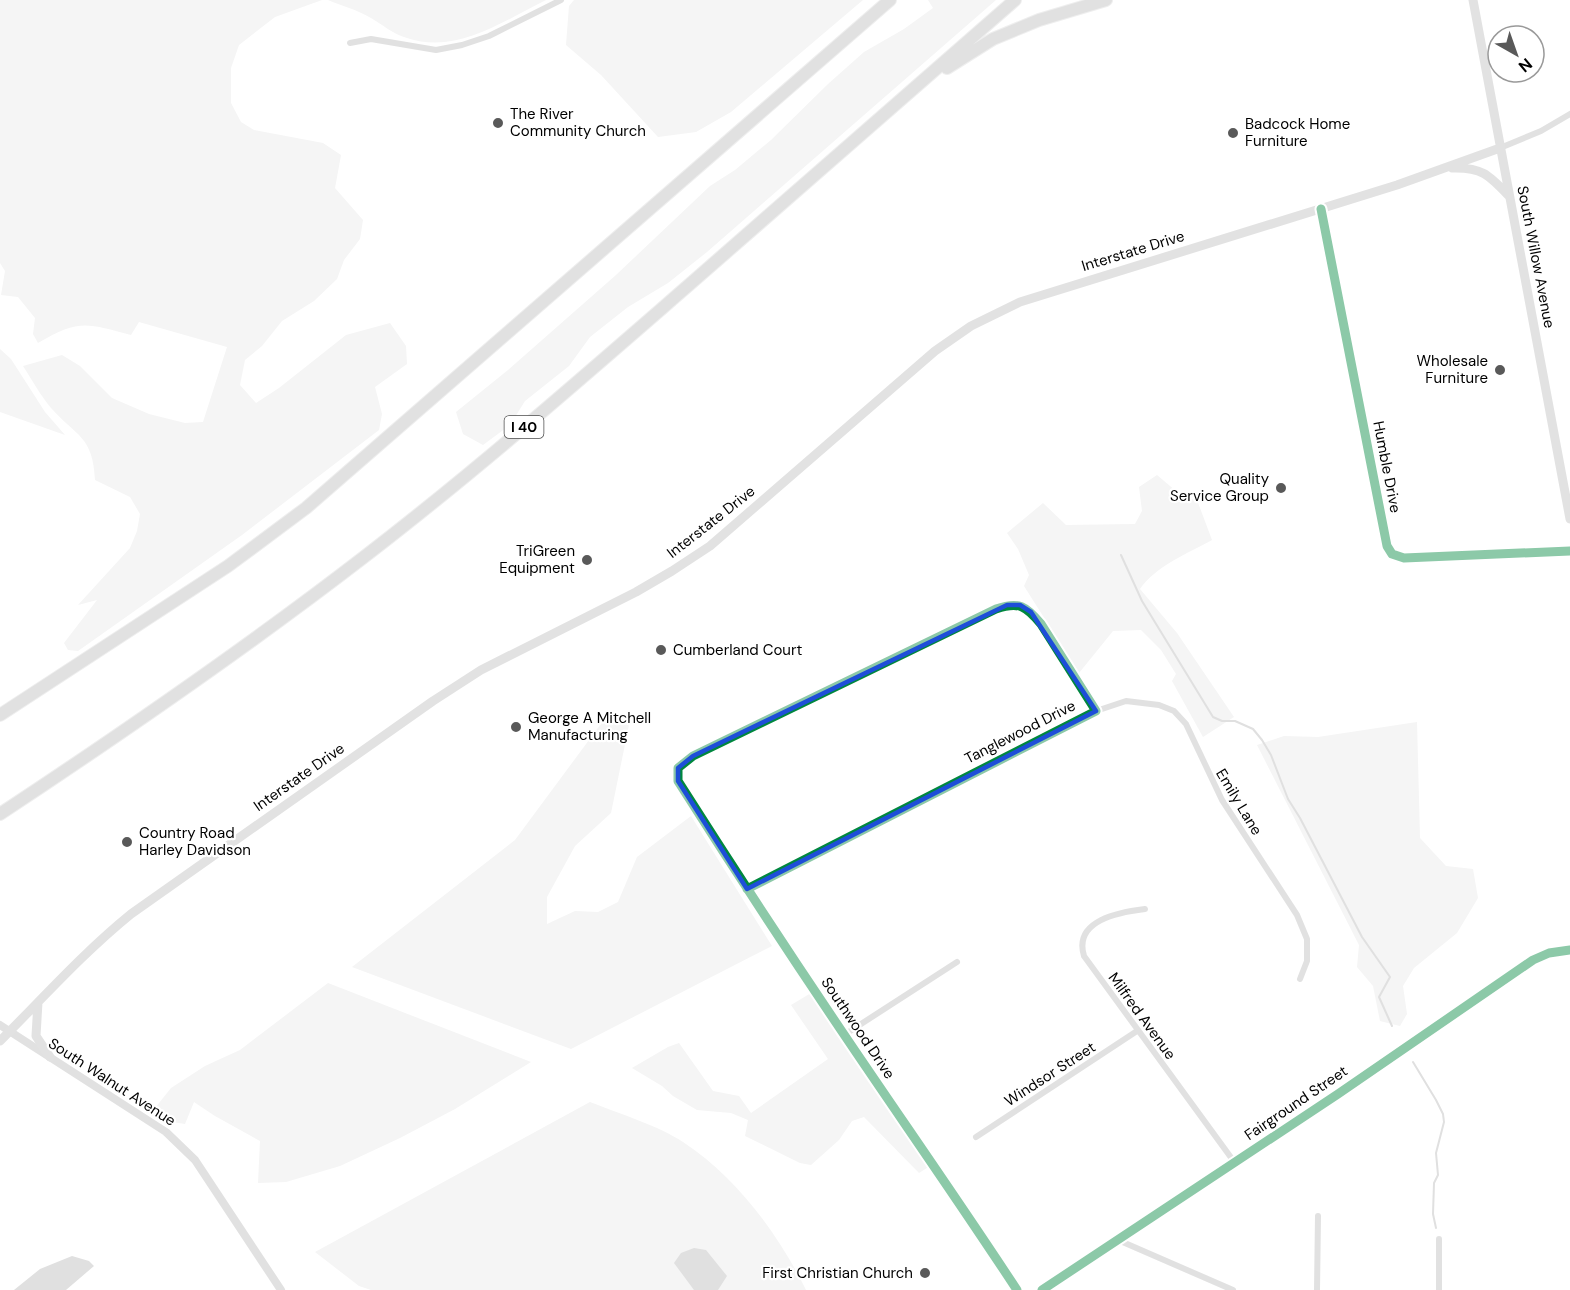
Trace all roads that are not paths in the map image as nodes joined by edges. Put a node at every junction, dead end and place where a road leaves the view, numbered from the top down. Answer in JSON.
{"nodes":[{"id":1,"x":561,"y":0,"type":"edge"},
{"id":2,"x":890,"y":0,"type":"edge"},
{"id":3,"x":1016,"y":0,"type":"edge"},
{"id":4,"x":1107,"y":0,"type":"edge"},
{"id":5,"x":1473,"y":0,"type":"edge"},
{"id":6,"x":350,"y":43,"type":"dead end"},
{"id":7,"x":915,"y":88,"type":"junction"},
{"id":8,"x":1570,"y":114,"type":"edge"},
{"id":9,"x":1500,"y":148,"type":"junction"},
{"id":10,"x":1443,"y":168,"type":"junction"},
{"id":11,"x":1510,"y":197,"type":"junction"},
{"id":12,"x":1321,"y":209,"type":"junction"},
{"id":13,"x":1570,"y":519,"type":"edge"},
{"id":14,"x":1570,"y":551,"type":"edge"},
{"id":15,"x":1096,"y":711,"type":"junction"},
{"id":16,"x":0,"y":715,"type":"edge"},
{"id":17,"x":678,"y":781,"type":"joint"},
{"id":18,"x":0,"y":814,"type":"edge"},
{"id":19,"x":747,"y":889,"type":"junction"},
{"id":20,"x":1146,"y":909,"type":"dead end"},
{"id":21,"x":1570,"y":950,"type":"edge"},
{"id":22,"x":957,"y":962,"type":"dead end"},
{"id":23,"x":1300,"y":979,"type":"dead end"},
{"id":24,"x":38,"y":1002,"type":"junction"},
{"id":25,"x":0,"y":1025,"type":"edge"},
{"id":26,"x":1137,"y":1031,"type":"junction"},
{"id":27,"x":9,"y":1032,"type":"junction"},
{"id":28,"x":844,"y":1035,"type":"junction"},
{"id":29,"x":0,"y":1041,"type":"edge"},
{"id":30,"x":50,"y":1057,"type":"junction"},
{"id":31,"x":976,"y":1137,"type":"dead end"},
{"id":32,"x":1235,"y":1163,"type":"junction"},
{"id":33,"x":1318,"y":1216,"type":"dead end"},
{"id":34,"x":1439,"y":1239,"type":"dead end"},
{"id":35,"x":1119,"y":1240,"type":"junction"},
{"id":36,"x":281,"y":1290,"type":"edge"},
{"id":37,"x":1017,"y":1290,"type":"edge"},
{"id":38,"x":1042,"y":1290,"type":"edge"},
{"id":39,"x":1233,"y":1290,"type":"edge"},
{"id":40,"x":1317,"y":1290,"type":"edge"},
{"id":41,"x":1439,"y":1290,"type":"edge"}],
"edges":[{"from":1,"to":6,"type":"street"},
{"from":2,"to":16,"type":"highway"},
{"from":3,"to":7,"type":"highway","number":"I 40"},
{"from":4,"to":7,"type":"highway"},
{"from":5,"to":9,"type":"main road","name":"South Willow Avenue"},
{"from":7,"to":18,"type":"highway","number":"I 40"},
{"from":8,"to":9,"type":"street"},
{"from":9,"to":10,"type":"main road","name":"Interstate Drive"},
{"from":9,"to":11,"type":"main road","name":"South Willow Avenue"},
{"from":10,"to":11,"type":"main road"},
{"from":10,"to":12,"type":"main road","name":"Interstate Drive"},
{"from":11,"to":13,"type":"main road","name":"South Willow Avenue"},
{"from":12,"to":14,"type":"street","name":"Humble Drive"},
{"from":12,"to":24,"type":"main road","name":"Interstate Drive"},
{"from":15,"to":17,"type":"street","name":"Tanglewood Drive"},
{"from":15,"to":19,"type":"street","name":"Tanglewood Drive"},
{"from":15,"to":23,"type":"street","name":"Emily Lane"},
{"from":17,"to":19,"type":"street","name":"Southwood Drive"},
{"from":19,"to":28,"type":"street","name":"Southwood Drive"},
{"from":20,"to":26,"type":"street","name":"Milfred Avenue"},
{"from":21,"to":32,"type":"street","name":"Fairground Street"},
{"from":22,"to":28,"type":"street"},
{"from":24,"to":27,"type":"main road","name":"Interstate Drive"},
{"from":24,"to":30,"type":"main road"},
{"from":25,"to":27,"type":"street","name":"South Walnut Avenue"},
{"from":26,"to":31,"type":"street","name":"Windsor Street"},
{"from":26,"to":32,"type":"street","name":"Milfred Avenue"},
{"from":27,"to":29,"type":"main road","name":"Interstate Drive"},
{"from":27,"to":30,"type":"street","name":"South Walnut Avenue"},
{"from":28,"to":37,"type":"street","name":"Southwood Drive"},
{"from":30,"to":36,"type":"street","name":"South Walnut Avenue"},
{"from":32,"to":35,"type":"street","name":"Fairground Street"},
{"from":33,"to":40,"type":"street"},
{"from":34,"to":41,"type":"street"},
{"from":35,"to":38,"type":"street","name":"Fairground Street"},
{"from":35,"to":39,"type":"street"}]}
